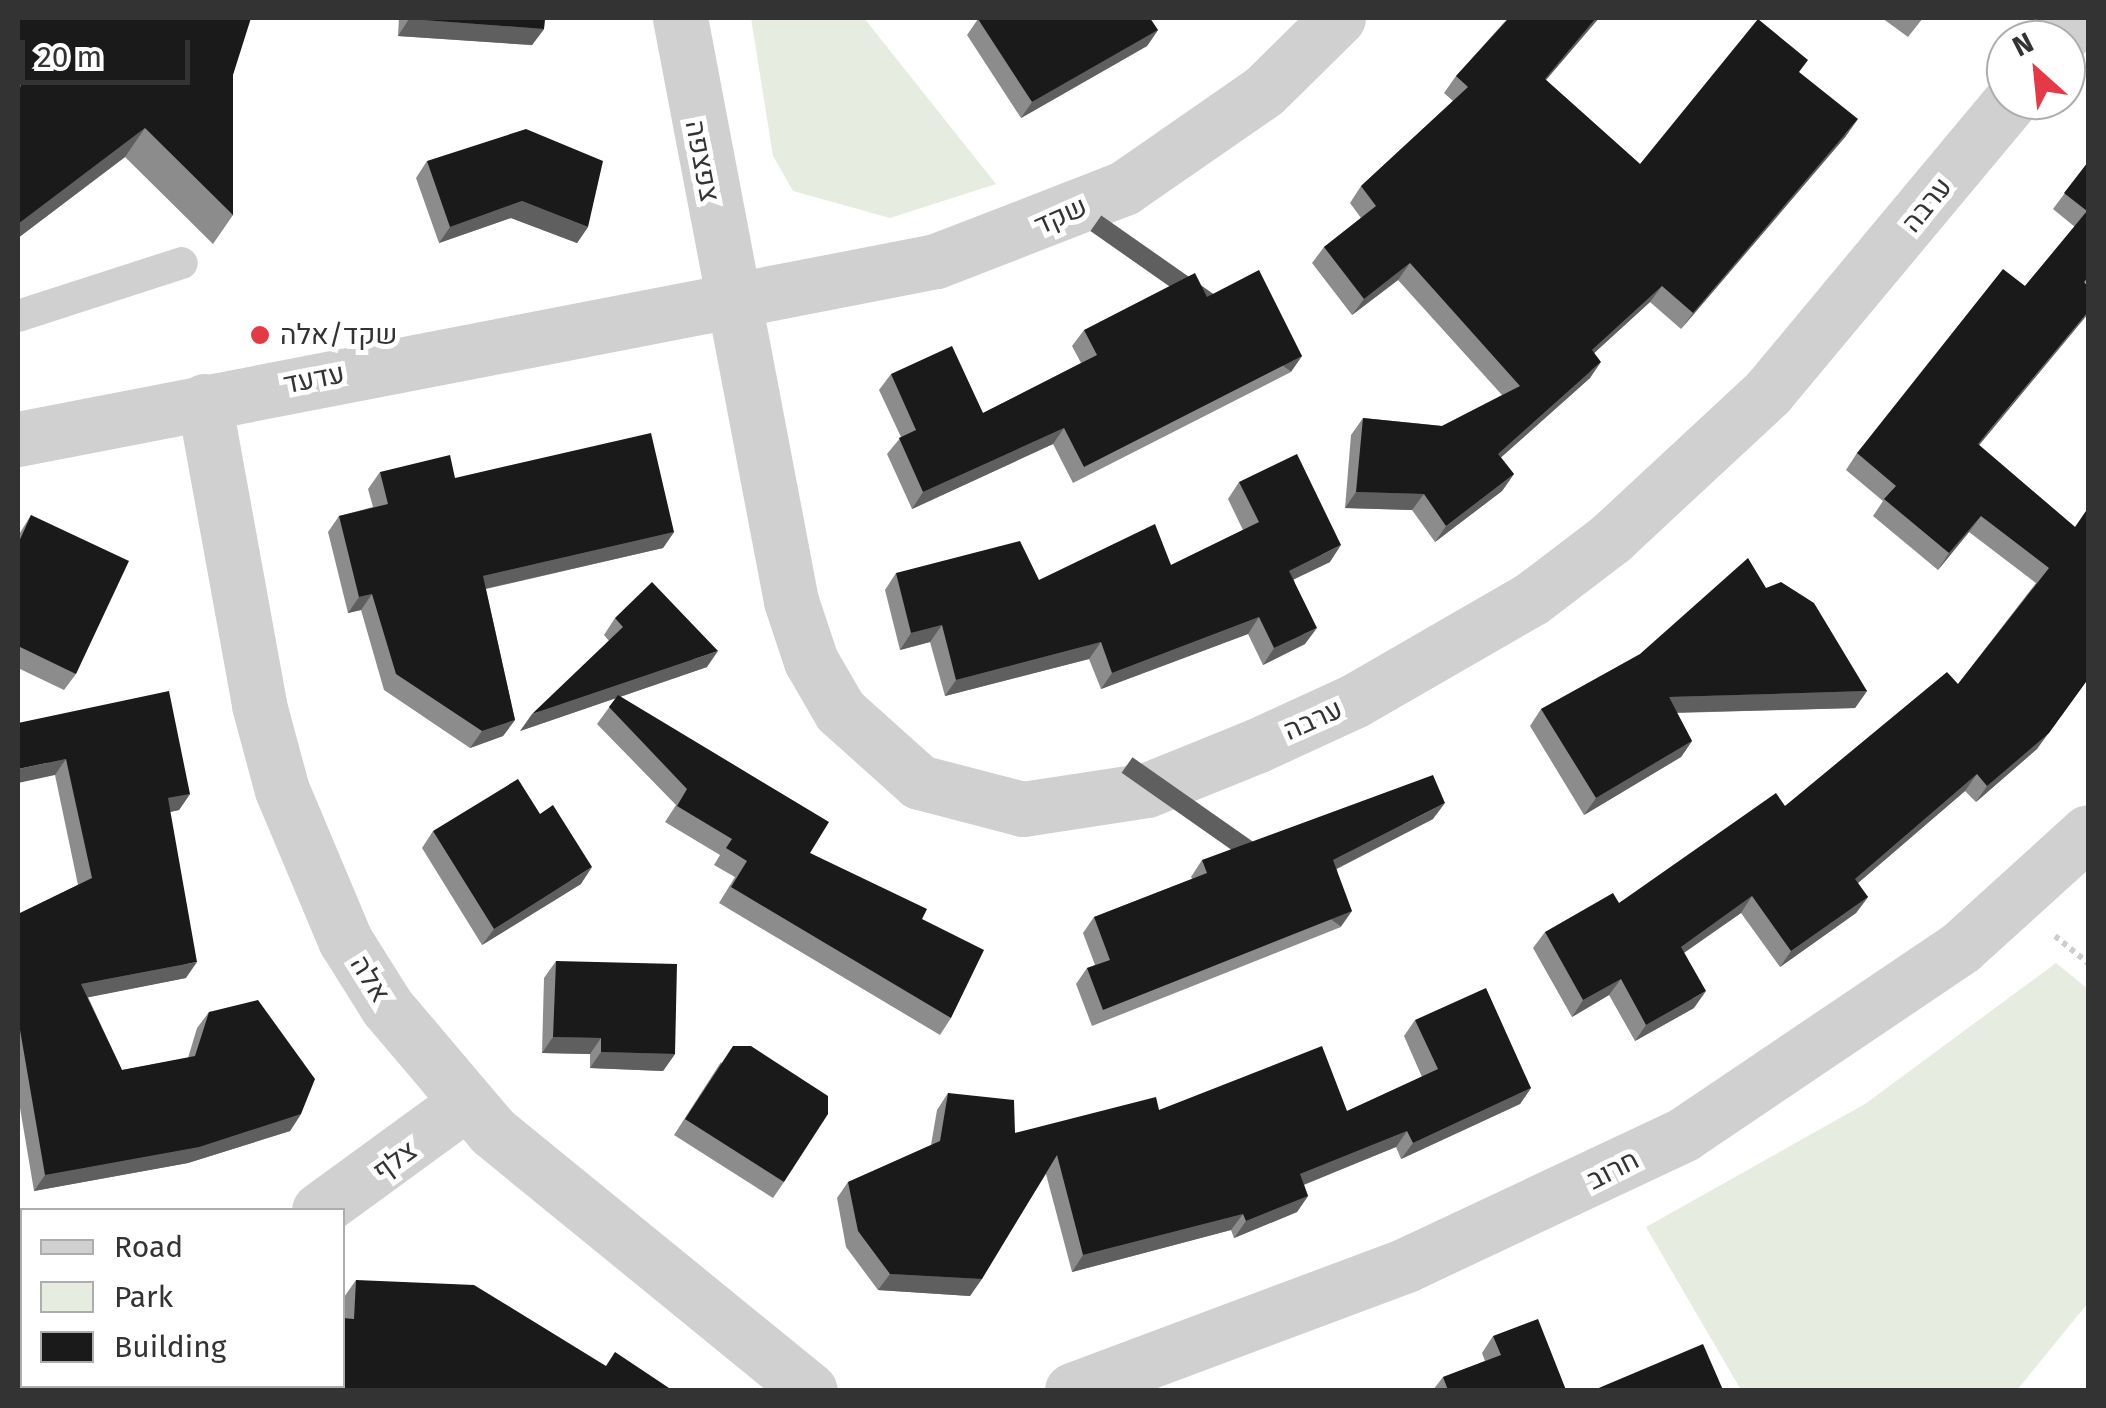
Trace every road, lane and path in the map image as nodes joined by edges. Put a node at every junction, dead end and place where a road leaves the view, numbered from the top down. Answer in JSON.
{"nodes":[{"id":1,"x":680,"y":18,"type":"edge"},
{"id":2,"x":1338,"y":18,"type":"edge"},
{"id":3,"x":1994,"y":120,"type":"edge"},
{"id":4,"x":182,"y":263,"type":"dead end"},
{"id":5,"x":730,"y":304,"type":"junction"},
{"id":6,"x":18,"y":316,"type":"edge"},
{"id":7,"x":204,"y":401,"type":"junction"},
{"id":8,"x":18,"y":440,"type":"edge"},
{"id":9,"x":2088,"y":832,"type":"edge"},
{"id":10,"x":466,"y":1103,"type":"junction"},
{"id":11,"x":322,"y":1208,"type":"edge"},
{"id":12,"x":810,"y":1390,"type":"edge"},
{"id":13,"x":1072,"y":1390,"type":"edge"}],
"edges":[{"from":1,"to":5,"type":"street","name":"צפצפה"},
{"from":2,"to":5,"type":"street","name":"שקד"},
{"from":3,"to":5,"type":"street","name":"ערבה"},
{"from":4,"to":6,"type":"lane"},
{"from":5,"to":7,"type":"street","name":"עדעד"},
{"from":7,"to":8,"type":"street","name":"עדעד"},
{"from":7,"to":10,"type":"street","name":"אלה"},
{"from":9,"to":13,"type":"street","name":"חרוב"},
{"from":10,"to":11,"type":"street","name":"צלף"},
{"from":10,"to":12,"type":"street","name":"אלה"}]}
